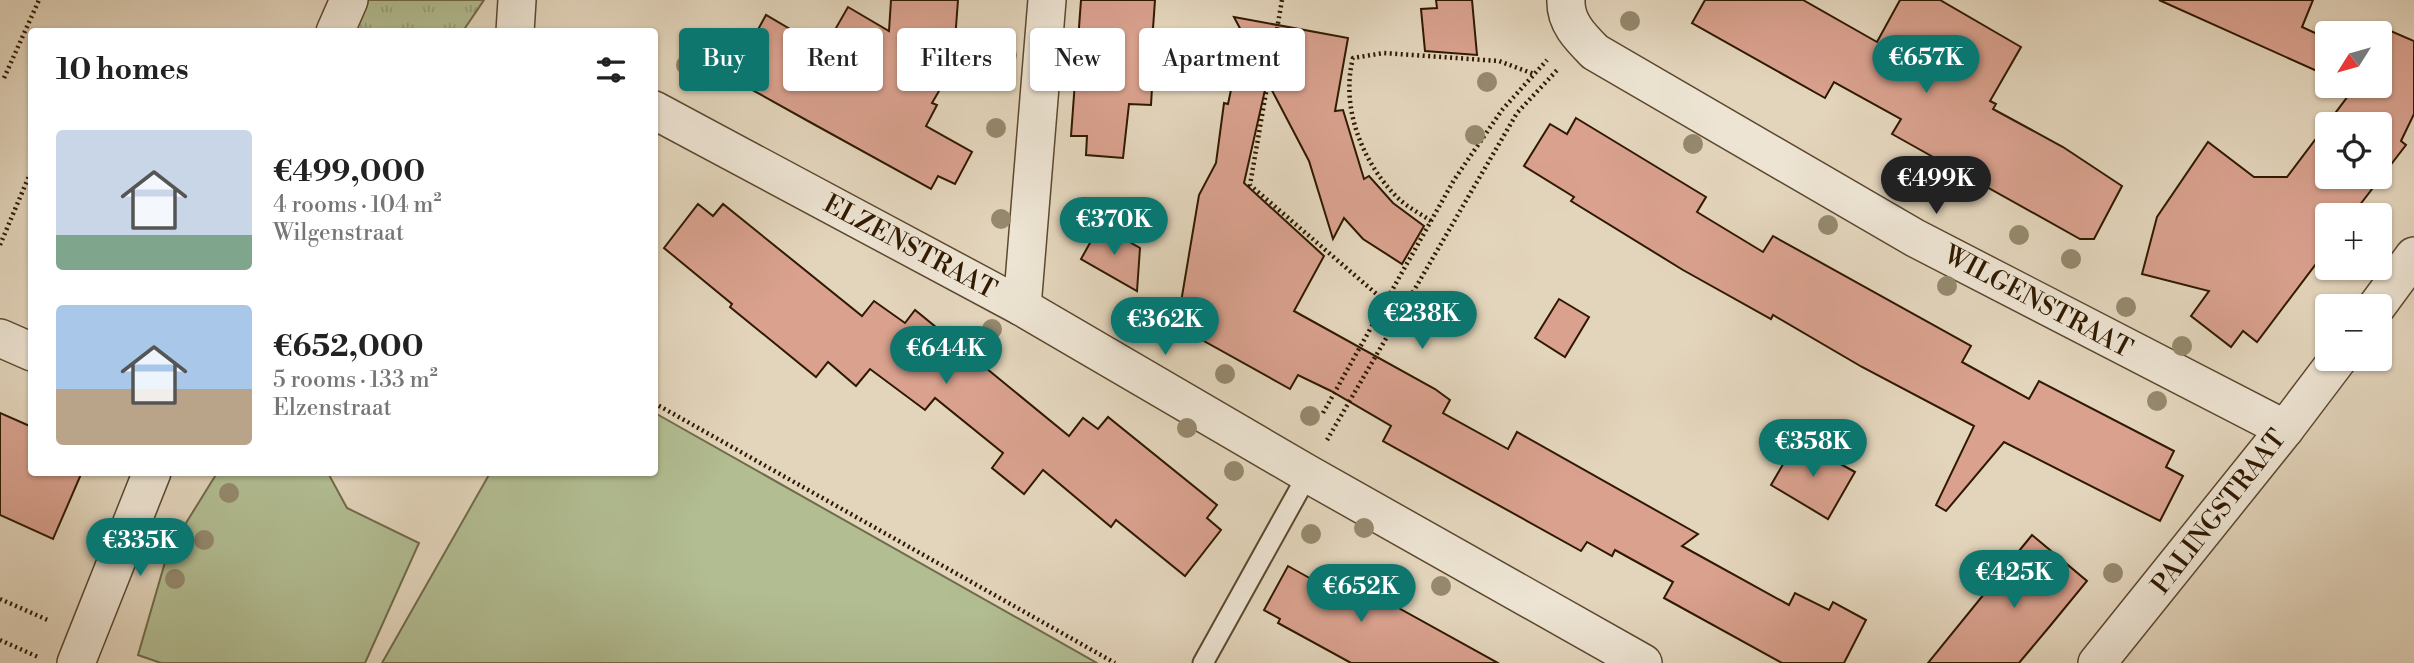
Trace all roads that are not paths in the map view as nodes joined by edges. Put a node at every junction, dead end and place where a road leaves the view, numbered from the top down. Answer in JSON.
{"nodes":[{"id":1,"x":349,"y":0,"type":"edge"},
{"id":2,"x":517,"y":0,"type":"edge"},
{"id":3,"x":1047,"y":0,"type":"edge"},
{"id":4,"x":1566,"y":0,"type":"edge"},
{"id":5,"x":337,"y":28,"type":"edge"},
{"id":6,"x":515,"y":28,"type":"edge"},
{"id":7,"x":658,"y":112,"type":"edge"},
{"id":8,"x":2414,"y":256,"type":"edge"},
{"id":9,"x":2386,"y":294,"type":"edge"},
{"id":10,"x":1022,"y":307,"type":"junction"},
{"id":11,"x":0,"y":338,"type":"edge"},
{"id":12,"x":28,"y":350,"type":"edge"},
{"id":13,"x":2329,"y":371,"type":"edge"},
{"id":14,"x":2285,"y":429,"type":"junction"},
{"id":15,"x":1308,"y":474,"type":"junction"},
{"id":16,"x":150,"y":476,"type":"edge"},
{"id":17,"x":68,"y":653,"type":"edge"},
{"id":18,"x":1203,"y":663,"type":"edge"},
{"id":19,"x":1643,"y":663,"type":"edge"},
{"id":20,"x":2098,"y":663,"type":"edge"}],
"edges":[{"from":1,"to":5,"type":"street"},
{"from":2,"to":6,"type":"street"},
{"from":3,"to":10,"type":"street"},
{"from":4,"to":14,"type":"street","name":"WILGENSTRAAT"},
{"from":7,"to":10,"type":"street","name":"ELZENSTRAAT"},
{"from":8,"to":9,"type":"street"},
{"from":10,"to":15,"type":"street","name":"ELZENSTRAAT"},
{"from":11,"to":12,"type":"street"},
{"from":13,"to":14,"type":"street","name":"PALINGSTRAAT"},
{"from":14,"to":20,"type":"street","name":"PALINGSTRAAT"},
{"from":15,"to":18,"type":"lane"},
{"from":15,"to":19,"type":"street","name":"ELZENSTRAAT"},
{"from":16,"to":17,"type":"street"}]}
